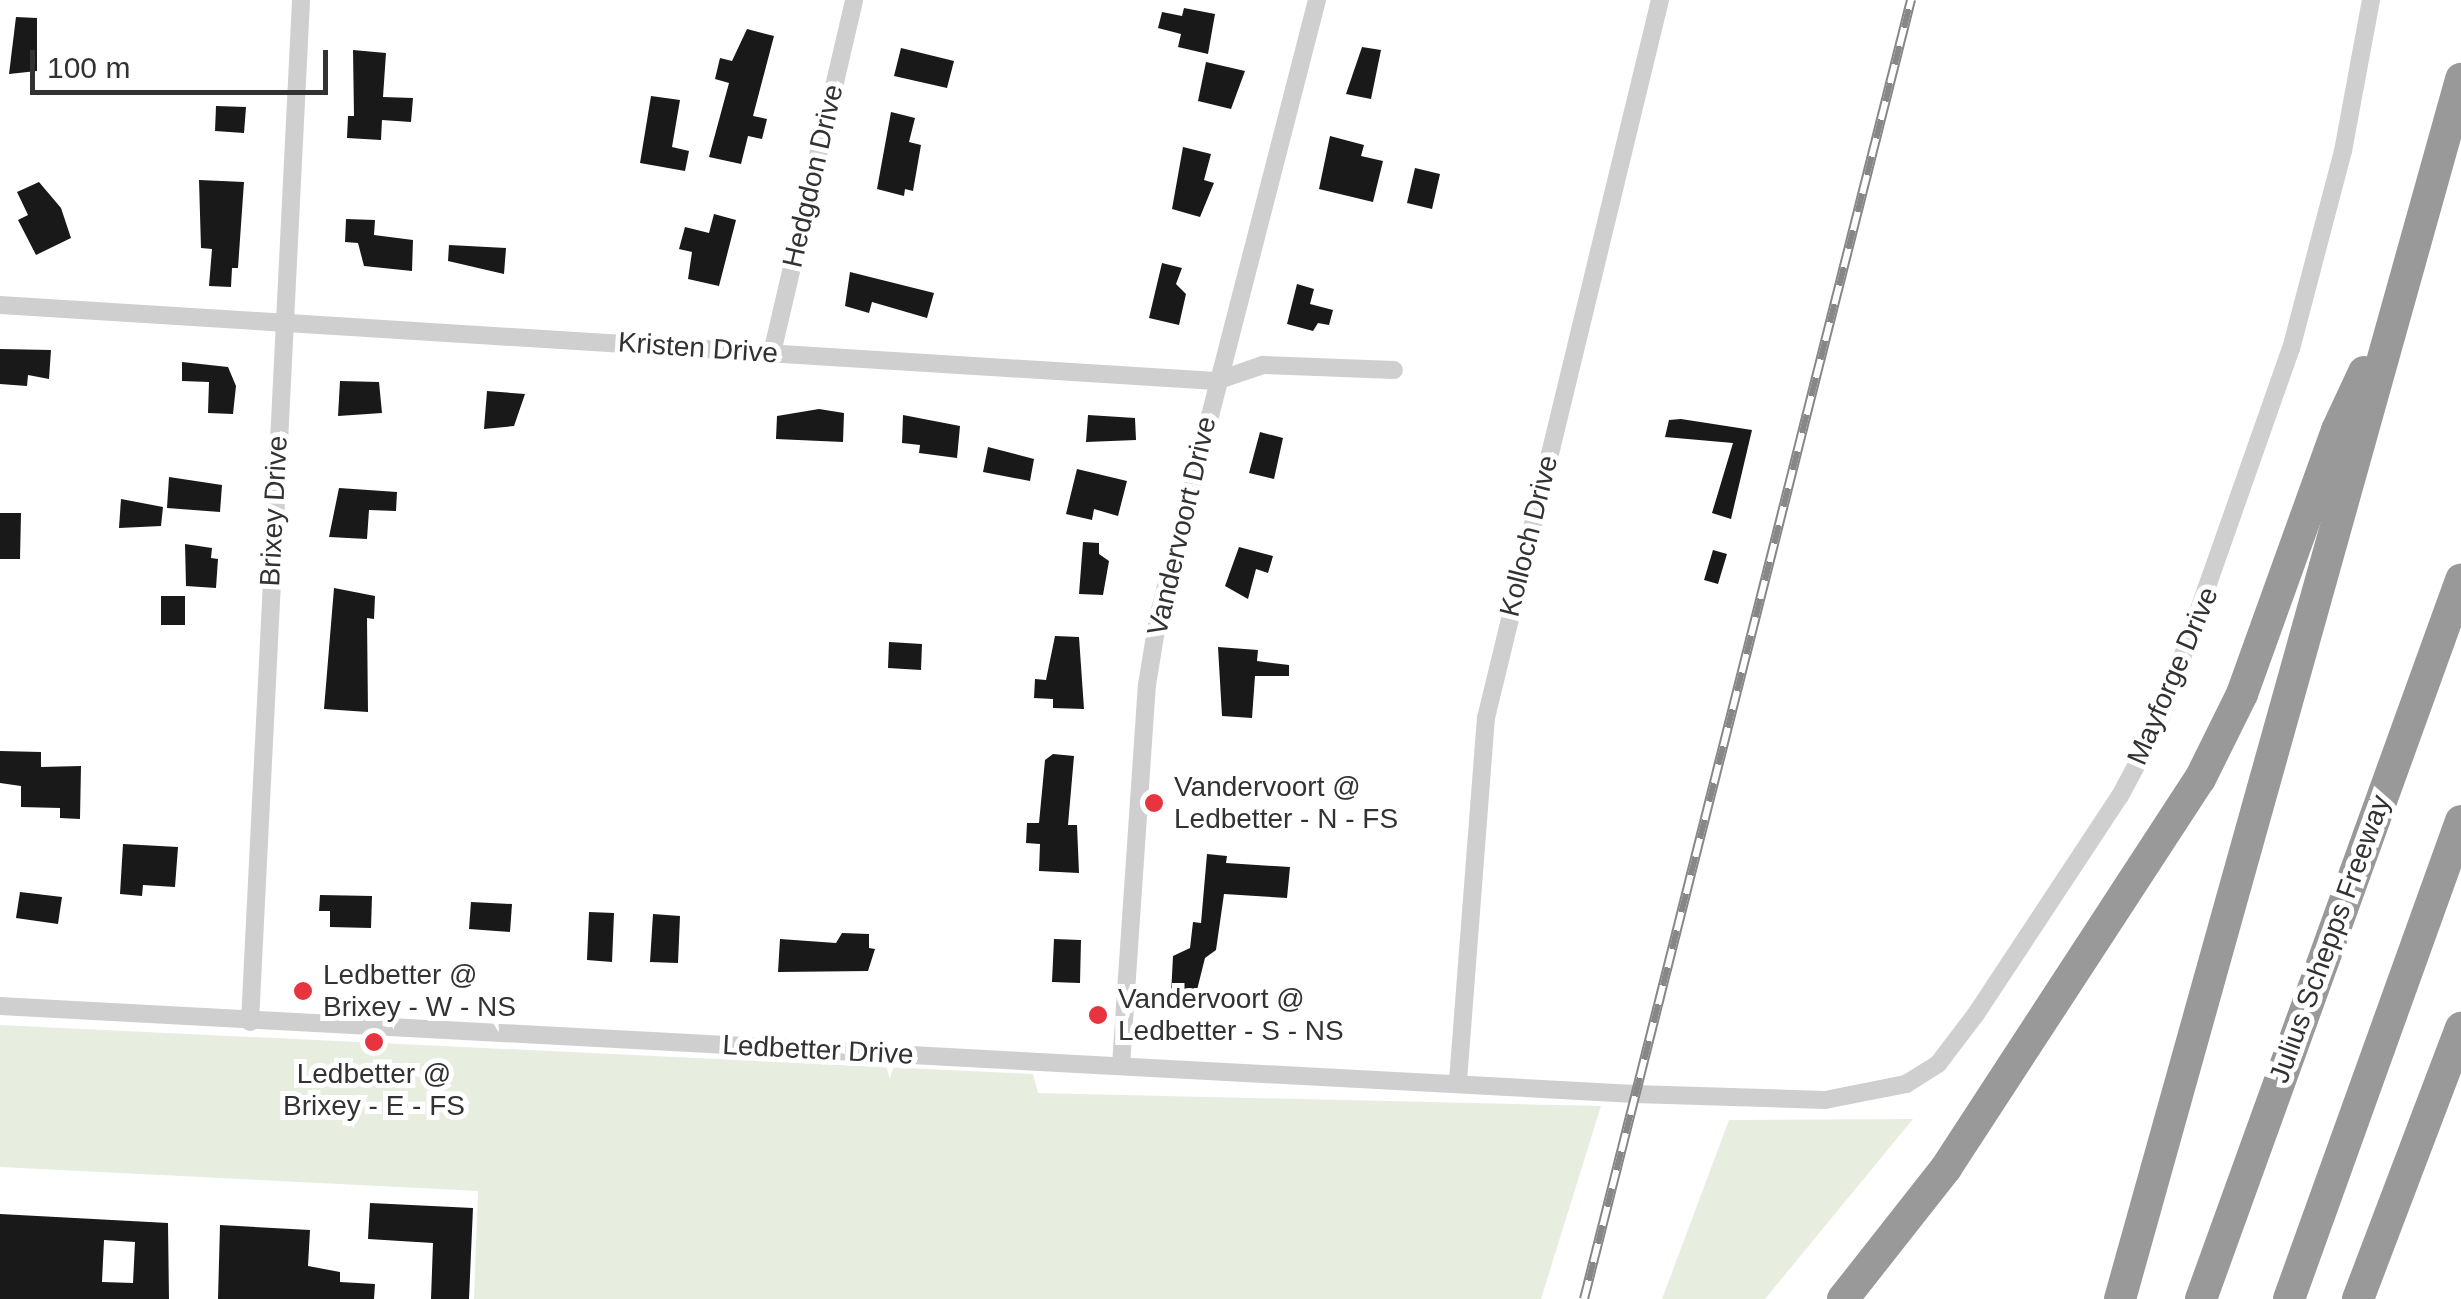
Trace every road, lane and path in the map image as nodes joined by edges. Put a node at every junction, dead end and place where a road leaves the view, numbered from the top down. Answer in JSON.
{"nodes":[{"id":1,"x":301,"y":0,"type":"edge"},
{"id":2,"x":854,"y":0,"type":"edge"},
{"id":3,"x":1317,"y":0,"type":"edge"},
{"id":4,"x":1660,"y":0,"type":"edge"},
{"id":5,"x":2371,"y":0,"type":"edge"},
{"id":6,"x":2461,"y":79,"type":"edge"},
{"id":7,"x":2399,"y":301,"type":"junction"},
{"id":8,"x":0,"y":305,"type":"edge"},
{"id":9,"x":283,"y":322,"type":"junction"},
{"id":10,"x":772,"y":353,"type":"junction"},
{"id":11,"x":1394,"y":370,"type":"dead end"},
{"id":12,"x":1216,"y":381,"type":"junction"},
{"id":13,"x":2461,"y":580,"type":"edge"},
{"id":14,"x":2461,"y":821,"type":"edge"},
{"id":15,"x":0,"y":1006,"type":"edge"},
{"id":16,"x":250,"y":1022,"type":"junction"},
{"id":17,"x":2461,"y":1028,"type":"edge"},
{"id":18,"x":1120,"y":1065,"type":"junction"},
{"id":19,"x":1458,"y":1081,"type":"junction"},
{"id":20,"x":1635,"y":1094,"type":"joint"},
{"id":21,"x":1843,"y":1299,"type":"edge"},
{"id":22,"x":2120,"y":1299,"type":"edge"},
{"id":23,"x":2202,"y":1299,"type":"edge"},
{"id":24,"x":2289,"y":1299,"type":"edge"},
{"id":25,"x":2358,"y":1299,"type":"edge"}],
"edges":[{"from":1,"to":9,"type":"street","name":"Brixey Drive"},
{"from":2,"to":10,"type":"street","name":"Hedgdon Drive"},
{"from":3,"to":12,"type":"street","name":"Vandervoort Drive"},
{"from":4,"to":19,"type":"street","name":"Kolloch Drive"},
{"from":5,"to":20,"type":"street","name":"Mayforge Drive"},
{"from":6,"to":7,"type":"highway"},
{"from":7,"to":21,"type":"highway"},
{"from":7,"to":22,"type":"highway"},
{"from":8,"to":9,"type":"street","name":"Kristen Drive"},
{"from":9,"to":10,"type":"street","name":"Kristen Drive"},
{"from":9,"to":16,"type":"street","name":"Brixey Drive"},
{"from":10,"to":12,"type":"street","name":"Kristen Drive"},
{"from":11,"to":12,"type":"street","name":"Kristen Drive"},
{"from":12,"to":18,"type":"street","name":"Vandervoort Drive"},
{"from":13,"to":23,"type":"highway","name":"Julius Schepps Freeway"},
{"from":14,"to":24,"type":"highway"},
{"from":15,"to":16,"type":"street","name":"Ledbetter Drive"},
{"from":16,"to":18,"type":"street","name":"Ledbetter Drive"},
{"from":17,"to":25,"type":"highway"},
{"from":18,"to":19,"type":"street","name":"Ledbetter Drive"},
{"from":19,"to":20,"type":"street","name":"Ledbetter Drive"}]}
